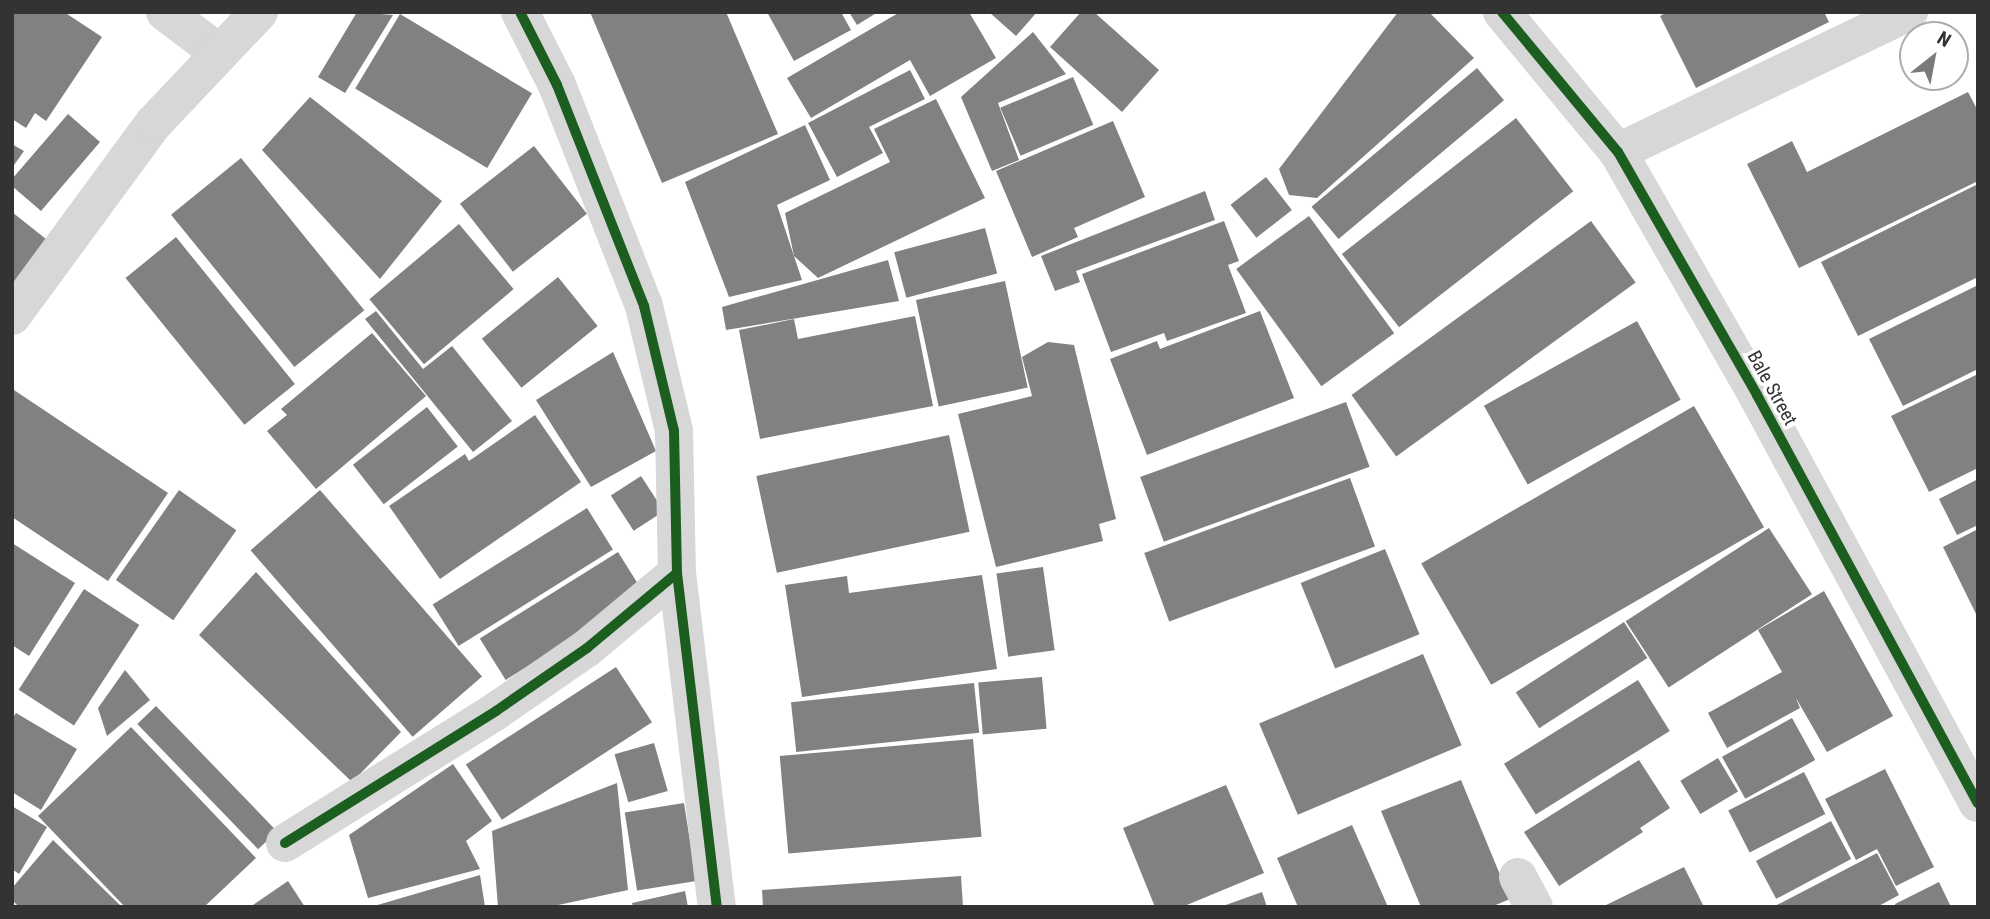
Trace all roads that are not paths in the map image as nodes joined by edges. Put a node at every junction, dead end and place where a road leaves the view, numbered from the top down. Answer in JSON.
{"nodes":[{"id":1,"x":165,"y":12,"type":"edge"},
{"id":2,"x":259,"y":12,"type":"edge"},
{"id":3,"x":520,"y":12,"type":"edge"},
{"id":4,"x":1502,"y":12,"type":"edge"},
{"id":5,"x":1909,"y":12,"type":"edge"},
{"id":6,"x":218,"y":52,"type":"junction"},
{"id":7,"x":1618,"y":152,"type":"junction"},
{"id":8,"x":12,"y":316,"type":"edge"},
{"id":9,"x":677,"y":573,"type":"junction"},
{"id":10,"x":1978,"y":803,"type":"edge"},
{"id":11,"x":285,"y":843,"type":"dead end"},
{"id":12,"x":717,"y":907,"type":"edge"}],
"edges":[{"from":1,"to":6,"type":"street"},
{"from":2,"to":6,"type":"street"},
{"from":3,"to":9,"type":"street"},
{"from":4,"to":7,"type":"street","name":"Bale Street"},
{"from":5,"to":7,"type":"street"},
{"from":6,"to":8,"type":"street"},
{"from":7,"to":10,"type":"street","name":"Bale Street"},
{"from":9,"to":11,"type":"street"},
{"from":9,"to":12,"type":"street"}]}
